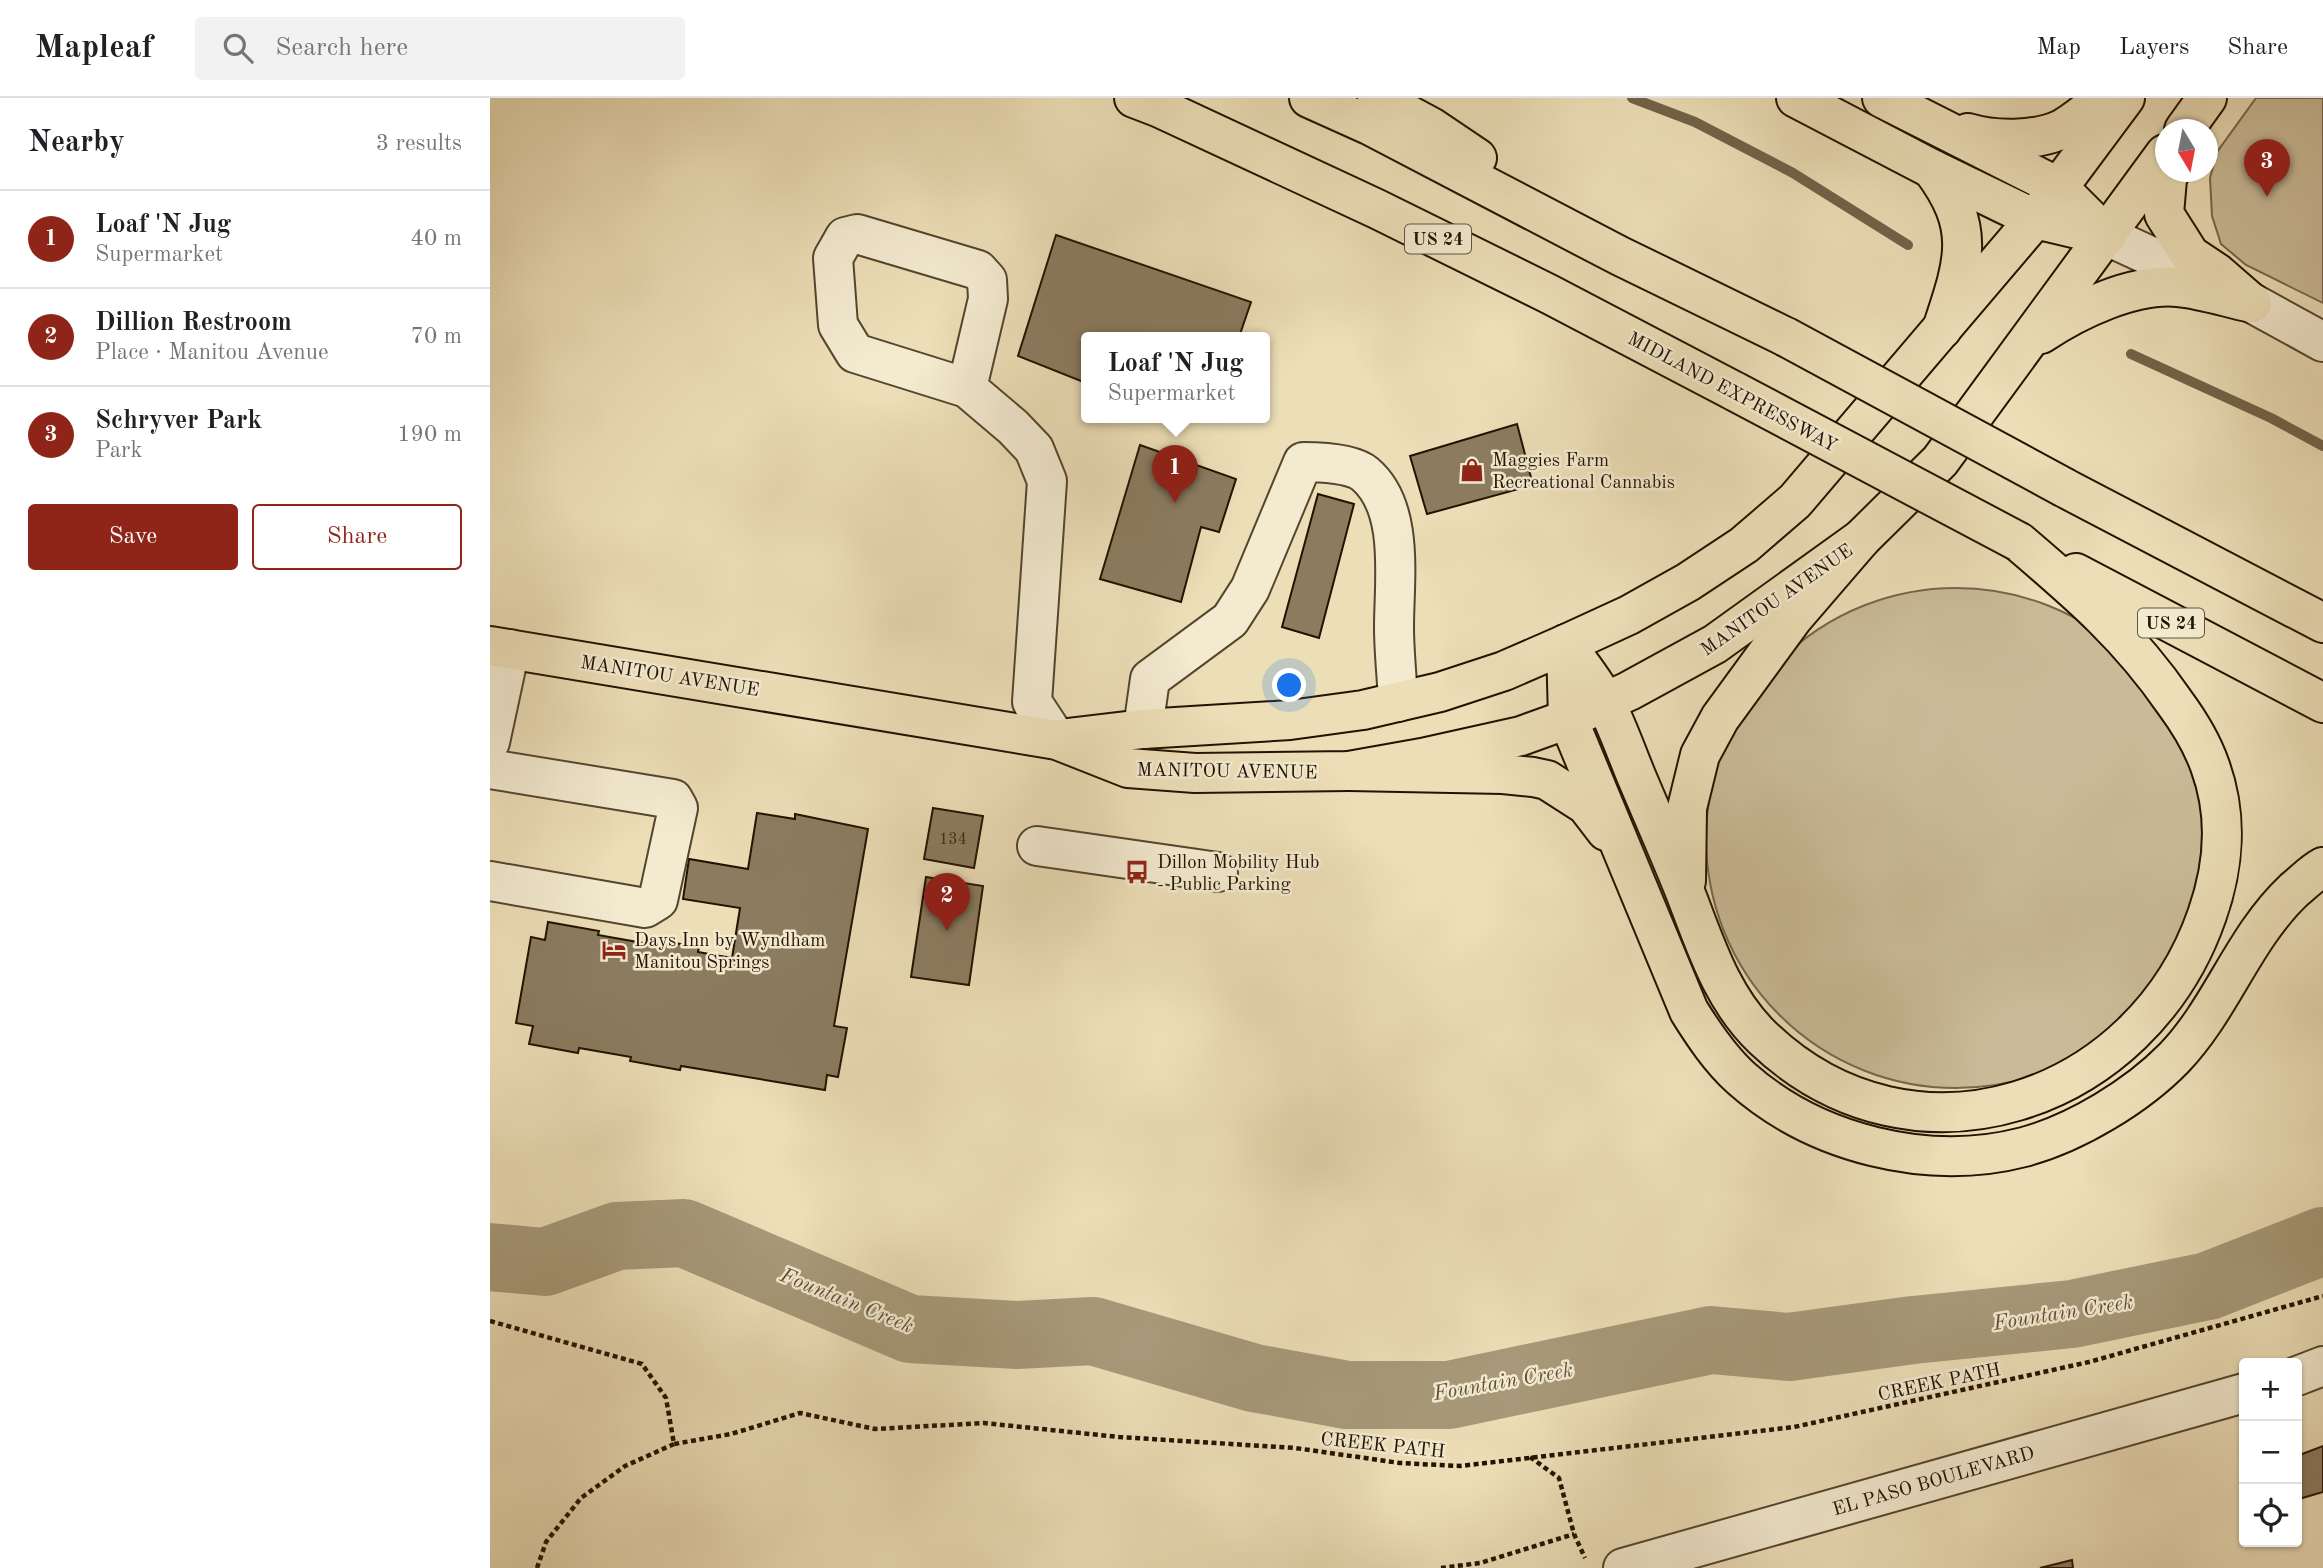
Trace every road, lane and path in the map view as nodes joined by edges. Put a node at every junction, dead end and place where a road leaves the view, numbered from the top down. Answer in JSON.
{"nodes":[{"id":1,"x":1134,"y":98,"type":"edge"},
{"id":2,"x":1309,"y":98,"type":"edge"},
{"id":3,"x":1377,"y":98,"type":"edge"},
{"id":4,"x":1797,"y":98,"type":"edge"},
{"id":5,"x":1882,"y":98,"type":"edge"},
{"id":6,"x":2105,"y":98,"type":"edge"},
{"id":7,"x":2124,"y":98,"type":"edge"},
{"id":8,"x":1916,"y":117,"type":"junction"},
{"id":9,"x":2155,"y":168,"type":"edge"},
{"id":10,"x":1932,"y":169,"type":"junction"},
{"id":11,"x":2167,"y":182,"type":"edge"},
{"id":12,"x":2058,"y":187,"type":"junction"},
{"id":13,"x":2035,"y":219,"type":"junction"},
{"id":14,"x":2107,"y":236,"type":"junction"},
{"id":15,"x":1620,"y":256,"type":"junction"},
{"id":16,"x":2252,"y":303,"type":"junction"},
{"id":17,"x":1942,"y":329,"type":"junction"},
{"id":18,"x":2323,"y":342,"type":"edge"},
{"id":19,"x":2027,"y":343,"type":"junction"},
{"id":20,"x":967,"y":388,"type":"junction"},
{"id":21,"x":1861,"y":539,"type":"junction"},
{"id":22,"x":2019,"y":542,"type":"junction"},
{"id":23,"x":2323,"y":623,"type":"edge"},
{"id":24,"x":1566,"y":644,"type":"junction"},
{"id":25,"x":500,"y":648,"type":"edge"},
{"id":26,"x":1398,"y":702,"type":"junction"},
{"id":27,"x":1605,"y":702,"type":"junction"},
{"id":28,"x":2323,"y":704,"type":"edge"},
{"id":29,"x":1568,"y":719,"type":"junction"},
{"id":30,"x":1143,"y":729,"type":"junction"},
{"id":31,"x":1057,"y":740,"type":"junction"},
{"id":32,"x":490,"y":742,"type":"edge"},
{"id":33,"x":490,"y":769,"type":"edge"},
{"id":34,"x":1349,"y":771,"type":"junction"},
{"id":35,"x":1037,"y":846,"type":"dead end"},
{"id":36,"x":1622,"y":853,"type":"junction"},
{"id":37,"x":2323,"y":867,"type":"edge"},
{"id":38,"x":1218,"y":872,"type":"dead end"},
{"id":39,"x":490,"y":881,"type":"edge"},
{"id":40,"x":1686,"y":894,"type":"junction"},
{"id":41,"x":2323,"y":1296,"type":"edge"},
{"id":42,"x":490,"y":1321,"type":"edge"},
{"id":43,"x":2323,"y":1366,"type":"edge"},
{"id":44,"x":2302,"y":1374,"type":"edge"},
{"id":45,"x":2239,"y":1394,"type":"edge"},
{"id":46,"x":674,"y":1444,"type":"junction"},
{"id":47,"x":1530,"y":1457,"type":"junction"},
{"id":48,"x":1574,"y":1534,"type":"junction"},
{"id":49,"x":537,"y":1568,"type":"edge"},
{"id":50,"x":1441,"y":1568,"type":"edge"},
{"id":51,"x":1590,"y":1568,"type":"edge"},
{"id":52,"x":1622,"y":1568,"type":"edge"}],
"edges":[{"from":1,"to":22,"type":"main road","name":"MIDLAND EXPRESSWAY","number":"US 24","bridge":true},
{"from":2,"to":15,"type":"main road"},
{"from":3,"to":15,"type":"main road"},
{"from":4,"to":10,"type":"main road"},
{"from":5,"to":8,"type":"main road"},
{"from":6,"to":8,"type":"main road"},
{"from":7,"to":12,"type":"main road","name":"MANITOU AVENUE"},
{"from":8,"to":12,"type":"main road"},
{"from":9,"to":14,"type":"main road","name":"MANITOU AVENUE"},
{"from":10,"to":13,"type":"main road"},
{"from":10,"to":17,"type":"main road"},
{"from":11,"to":16,"type":"main road"},
{"from":12,"to":13,"type":"main road","name":"MANITOU AVENUE"},
{"from":12,"to":14,"type":"main road"},
{"from":13,"to":14,"type":"main road"},
{"from":13,"to":17,"type":"main road","name":"MANITOU AVENUE"},
{"from":14,"to":16,"type":"street"},
{"from":14,"to":19,"type":"main road","name":"MANITOU AVENUE"},
{"from":15,"to":23,"type":"main road","bridge":true},
{"from":16,"to":18,"type":"street"},
{"from":16,"to":19,"type":"main road"},
{"from":17,"to":24,"type":"main road","name":"MANITOU AVENUE"},
{"from":19,"to":21,"type":"main road","name":"MANITOU AVENUE"},
{"from":20,"to":20,"type":"street"},
{"from":20,"to":31,"type":"street"},
{"from":21,"to":27,"type":"main road","name":"MANITOU AVENUE"},
{"from":21,"to":40,"type":"main road"},
{"from":22,"to":28,"type":"main road","name":"MIDLAND EXPRESSWAY","number":"US 24"},
{"from":22,"to":40,"type":"main road"},
{"from":24,"to":26,"type":"main road","name":"MANITOU AVENUE"},
{"from":24,"to":27,"type":"main road"},
{"from":24,"to":29,"type":"main road"},
{"from":25,"to":31,"type":"main road","name":"MANITOU AVENUE"},
{"from":25,"to":32,"type":"street"},
{"from":26,"to":30,"type":"main road","name":"MANITOU AVENUE"},
{"from":26,"to":30,"type":"street"},
{"from":27,"to":29,"type":"main road","name":"MANITOU AVENUE"},
{"from":27,"to":40,"type":"main road"},
{"from":29,"to":34,"type":"main road","name":"MANITOU AVENUE"},
{"from":29,"to":36,"type":"main road"},
{"from":30,"to":31,"type":"main road","name":"MANITOU AVENUE"},
{"from":31,"to":34,"type":"main road","name":"MANITOU AVENUE"},
{"from":33,"to":39,"type":"street"},
{"from":34,"to":36,"type":"main road"},
{"from":35,"to":38,"type":"street"},
{"from":36,"to":37,"type":"main road"},
{"from":41,"to":47,"type":"path","name":"CREEK PATH"},
{"from":42,"to":46,"type":"path"},
{"from":43,"to":44,"type":"street"},
{"from":45,"to":52,"type":"street","name":"EL PASO BOULEVARD"},
{"from":46,"to":47,"type":"path","name":"CREEK PATH"},
{"from":46,"to":49,"type":"path","name":"CREEK PATH"},
{"from":47,"to":48,"type":"path"},
{"from":48,"to":50,"type":"path"},
{"from":48,"to":51,"type":"path"}]}
